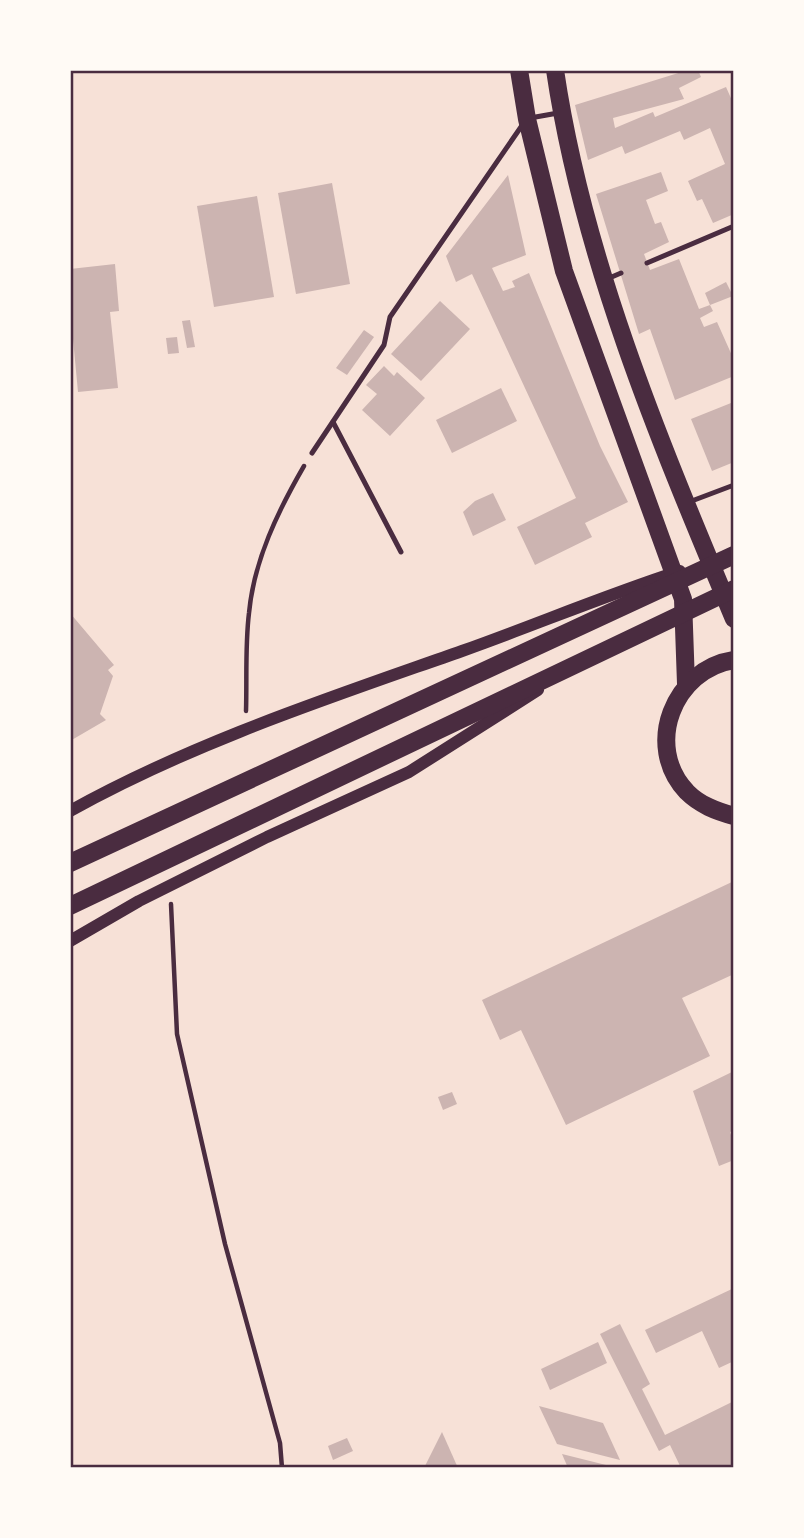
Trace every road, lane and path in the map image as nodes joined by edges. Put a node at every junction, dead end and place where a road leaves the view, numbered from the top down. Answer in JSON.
{"nodes":[{"id":1,"x":519,"y":70,"type":"edge"},
{"id":2,"x":555,"y":70,"type":"edge"},
{"id":3,"x":561,"y":112,"type":"junction"},
{"id":4,"x":527,"y":119,"type":"junction"},
{"id":5,"x":734,"y":226,"type":"edge"},
{"id":6,"x":647,"y":262,"type":"dead end"},
{"id":7,"x":333,"y":422,"type":"junction"},
{"id":8,"x":312,"y":453,"type":"joint"},
{"id":9,"x":734,"y":485,"type":"edge"},
{"id":10,"x":686,"y":503,"type":"junction"},
{"id":11,"x":401,"y":552,"type":"dead end"},
{"id":12,"x":734,"y":554,"type":"edge"},
{"id":13,"x":734,"y":589,"type":"edge"},
{"id":14,"x":734,"y":619,"type":"edge"},
{"id":15,"x":734,"y":660,"type":"edge"},
{"id":16,"x":571,"y":669,"type":"junction"},
{"id":17,"x":686,"y":684,"type":"junction"},
{"id":18,"x":241,"y":722,"type":"dead end"},
{"id":19,"x":70,"y":811,"type":"edge"},
{"id":20,"x":734,"y":816,"type":"edge"},
{"id":21,"x":70,"y":863,"type":"edge"},
{"id":22,"x":171,"y":901,"type":"dead end"},
{"id":23,"x":70,"y":906,"type":"edge"},
{"id":24,"x":70,"y":941,"type":"edge"},
{"id":25,"x":282,"y":1468,"type":"edge"}],
"edges":[{"from":1,"to":4,"type":"main road"},
{"from":2,"to":3,"type":"main road"},
{"from":3,"to":4,"type":"lane"},
{"from":3,"to":10,"type":"main road"},
{"from":4,"to":7,"type":"lane"},
{"from":4,"to":17,"type":"main road"},
{"from":5,"to":6,"type":"lane"},
{"from":7,"to":8,"type":"lane"},
{"from":7,"to":11,"type":"lane"},
{"from":8,"to":18,"type":"path"},
{"from":9,"to":10,"type":"lane"},
{"from":10,"to":14,"type":"main road"},
{"from":12,"to":19,"type":"street"},
{"from":12,"to":21,"type":"main road"},
{"from":13,"to":16,"type":"main road"},
{"from":15,"to":17,"type":"main road"},
{"from":16,"to":23,"type":"main road"},
{"from":16,"to":24,"type":"street"},
{"from":17,"to":20,"type":"main road"},
{"from":22,"to":25,"type":"path"}]}
